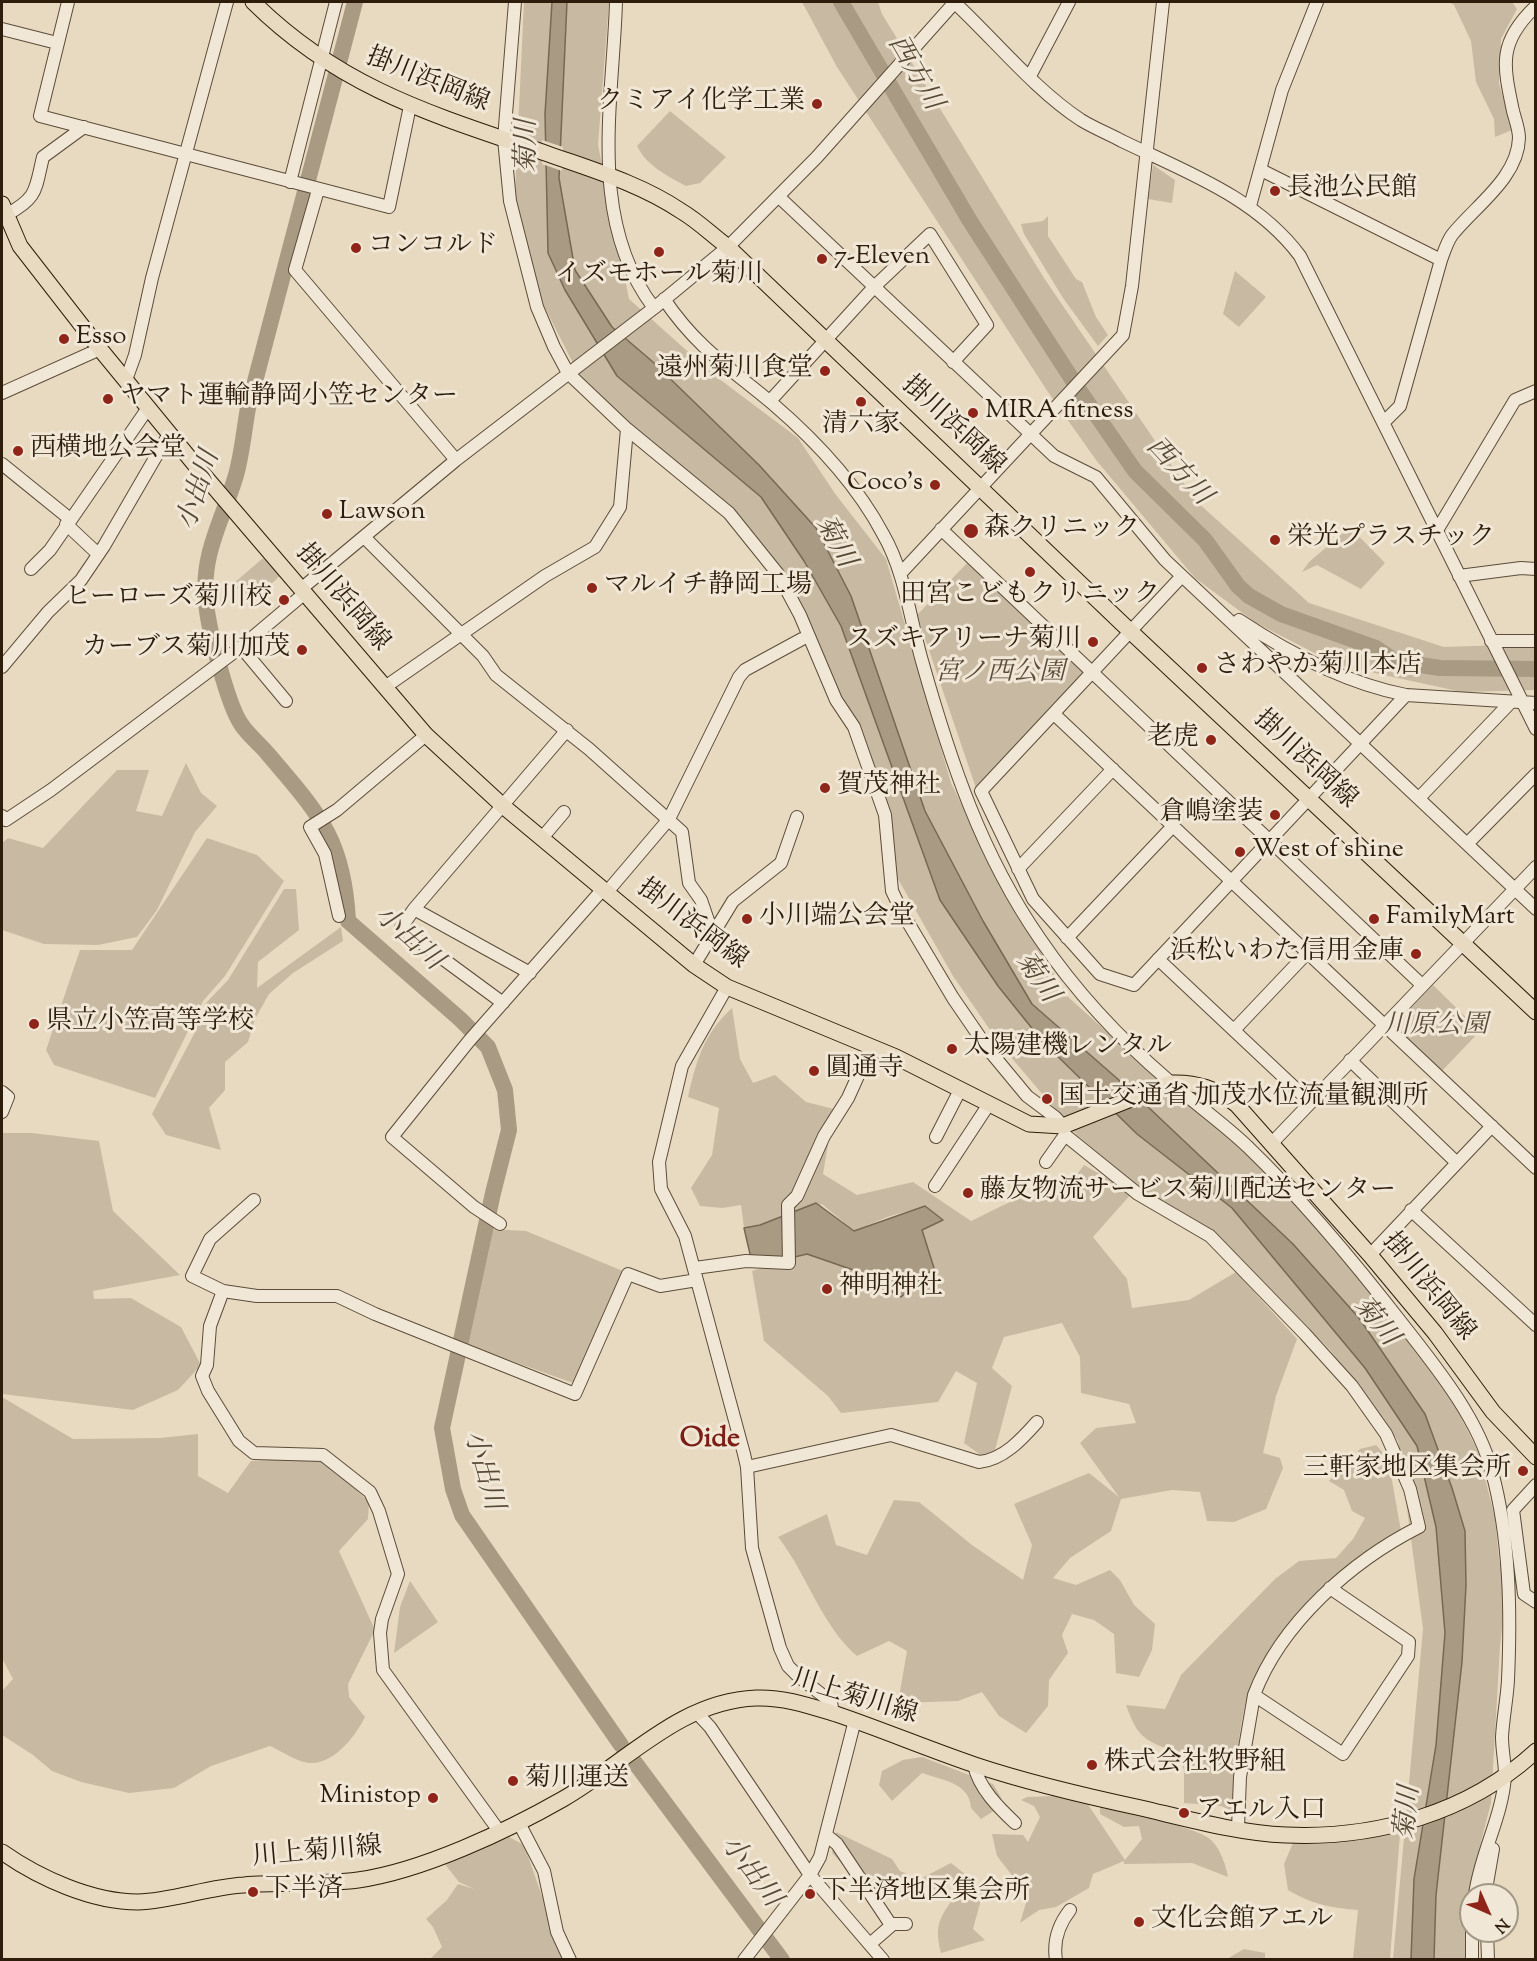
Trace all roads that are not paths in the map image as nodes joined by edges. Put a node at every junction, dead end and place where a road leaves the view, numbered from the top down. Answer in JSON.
{"nodes":[{"id":1,"x":68,"y":2,"type":"edge"},
{"id":2,"x":228,"y":2,"type":"edge"},
{"id":3,"x":253,"y":2,"type":"edge"},
{"id":4,"x":336,"y":2,"type":"edge"},
{"id":5,"x":515,"y":2,"type":"edge"},
{"id":6,"x":616,"y":2,"type":"edge"},
{"id":7,"x":955,"y":2,"type":"edge"},
{"id":8,"x":1069,"y":2,"type":"edge"},
{"id":9,"x":1163,"y":2,"type":"edge"},
{"id":10,"x":1317,"y":2,"type":"edge"},
{"id":11,"x":1536,"y":6,"type":"edge"},
{"id":12,"x":2,"y":29,"type":"edge"},
{"id":13,"x":57,"y":43,"type":"junction"},
{"id":14,"x":323,"y":60,"type":"junction"},
{"id":15,"x":1030,"y":76,"type":"junction"},
{"id":16,"x":410,"y":106,"type":"junction"},
{"id":17,"x":84,"y":127,"type":"junction"},
{"id":18,"x":504,"y":139,"type":"junction"},
{"id":19,"x":1147,"y":153,"type":"junction"},
{"id":20,"x":184,"y":154,"type":"junction"},
{"id":21,"x":1261,"y":170,"type":"junction"},
{"id":22,"x":608,"y":175,"type":"junction"},
{"id":23,"x":290,"y":182,"type":"junction"},
{"id":24,"x":318,"y":190,"type":"junction"},
{"id":25,"x":779,"y":197,"type":"junction"},
{"id":26,"x":1250,"y":207,"type":"junction"},
{"id":27,"x":3,"y":209,"type":"edge"},
{"id":28,"x":728,"y":247,"type":"junction"},
{"id":29,"x":1441,"y":260,"type":"junction"},
{"id":30,"x":875,"y":286,"type":"junction"},
{"id":31,"x":664,"y":299,"type":"junction"},
{"id":32,"x":651,"y":310,"type":"junction"},
{"id":33,"x":827,"y":342,"type":"junction"},
{"id":34,"x":99,"y":349,"type":"junction"},
{"id":35,"x":953,"y":362,"type":"junction"},
{"id":36,"x":569,"y":372,"type":"junction"},
{"id":37,"x":126,"y":380,"type":"junction"},
{"id":38,"x":2,"y":393,"type":"edge"},
{"id":39,"x":1533,"y":396,"type":"edge"},
{"id":40,"x":770,"y":401,"type":"junction"},
{"id":41,"x":148,"y":408,"type":"junction"},
{"id":42,"x":1384,"y":422,"type":"junction"},
{"id":43,"x":627,"y":429,"type":"junction"},
{"id":44,"x":169,"y":434,"type":"junction"},
{"id":45,"x":1031,"y":435,"type":"junction"},
{"id":46,"x":456,"y":460,"type":"junction"},
{"id":47,"x":2,"y":464,"type":"edge"},
{"id":48,"x":981,"y":488,"type":"junction"},
{"id":49,"x":68,"y":521,"type":"junction"},
{"id":50,"x":941,"y":529,"type":"junction"},
{"id":51,"x":1436,"y":532,"type":"junction"},
{"id":52,"x":364,"y":537,"type":"junction"},
{"id":53,"x":98,"y":554,"type":"junction"},
{"id":54,"x":32,"y":569,"type":"dead end"},
{"id":55,"x":1536,"y":569,"type":"edge"},
{"id":56,"x":900,"y":574,"type":"junction"},
{"id":57,"x":1182,"y":576,"type":"junction"},
{"id":58,"x":1459,"y":576,"type":"junction"},
{"id":59,"x":303,"y":591,"type":"junction"},
{"id":60,"x":1209,"y":600,"type":"junction"},
{"id":61,"x":1131,"y":632,"type":"junction"},
{"id":62,"x":461,"y":634,"type":"junction"},
{"id":63,"x":802,"y":639,"type":"dead end"},
{"id":64,"x":1536,"y":641,"type":"edge"},
{"id":65,"x":1492,"y":644,"type":"junction"},
{"id":66,"x":241,"y":647,"type":"junction"},
{"id":67,"x":2,"y":667,"type":"edge"},
{"id":68,"x":1091,"y":673,"type":"junction"},
{"id":69,"x":385,"y":687,"type":"junction"},
{"id":70,"x":1406,"y":695,"type":"junction"},
{"id":71,"x":286,"y":701,"type":"dead end"},
{"id":72,"x":1522,"y":702,"type":"edge"},
{"id":73,"x":1054,"y":714,"type":"junction"},
{"id":74,"x":1536,"y":729,"type":"edge"},
{"id":75,"x":567,"y":730,"type":"junction"},
{"id":76,"x":426,"y":735,"type":"junction"},
{"id":77,"x":1362,"y":744,"type":"junction"},
{"id":78,"x":1113,"y":769,"type":"junction"},
{"id":79,"x":1536,"y":774,"type":"edge"},
{"id":80,"x":1419,"y":798,"type":"junction"},
{"id":81,"x":1311,"y":800,"type":"junction"},
{"id":82,"x":503,"y":806,"type":"junction"},
{"id":83,"x":564,"y":812,"type":"dead end"},
{"id":84,"x":2,"y":816,"type":"edge"},
{"id":85,"x":797,"y":817,"type":"dead end"},
{"id":86,"x":669,"y":819,"type":"junction"},
{"id":87,"x":1173,"y":826,"type":"junction"},
{"id":88,"x":542,"y":838,"type":"junction"},
{"id":89,"x":1271,"y":842,"type":"junction"},
{"id":90,"x":1467,"y":844,"type":"junction"},
{"id":91,"x":1536,"y":867,"type":"edge"},
{"id":92,"x":1017,"y":869,"type":"junction"},
{"id":93,"x":1232,"y":881,"type":"junction"},
{"id":94,"x":1514,"y":888,"type":"junction"},
{"id":95,"x":605,"y":890,"type":"junction"},
{"id":96,"x":414,"y":909,"type":"junction"},
{"id":97,"x":1536,"y":909,"type":"edge"},
{"id":98,"x":339,"y":916,"type":"dead end"},
{"id":99,"x":713,"y":935,"type":"junction"},
{"id":100,"x":1068,"y":938,"type":"junction"},
{"id":101,"x":1462,"y":943,"type":"junction"},
{"id":102,"x":1308,"y":952,"type":"junction"},
{"id":103,"x":1158,"y":959,"type":"junction"},
{"id":104,"x":694,"y":965,"type":"junction"},
{"id":105,"x":530,"y":973,"type":"junction"},
{"id":106,"x":1422,"y":985,"type":"junction"},
{"id":107,"x":727,"y":987,"type":"junction"},
{"id":108,"x":503,"y":1003,"type":"junction"},
{"id":109,"x":1536,"y":1012,"type":"edge"},
{"id":110,"x":1385,"y":1024,"type":"junction"},
{"id":111,"x":1233,"y":1029,"type":"junction"},
{"id":112,"x":871,"y":1047,"type":"junction"},
{"id":113,"x":1350,"y":1060,"type":"junction"},
{"id":114,"x":1170,"y":1084,"type":"junction"},
{"id":115,"x":960,"y":1090,"type":"junction"},
{"id":116,"x":2,"y":1092,"type":"edge"},
{"id":117,"x":1311,"y":1102,"type":"junction"},
{"id":118,"x":988,"y":1104,"type":"junction"},
{"id":119,"x":2,"y":1112,"type":"edge"},
{"id":120,"x":1492,"y":1126,"type":"junction"},
{"id":121,"x":1064,"y":1129,"type":"junction"},
{"id":122,"x":936,"y":1137,"type":"dead end"},
{"id":123,"x":1271,"y":1144,"type":"junction"},
{"id":124,"x":1046,"y":1162,"type":"dead end"},
{"id":125,"x":1456,"y":1162,"type":"junction"},
{"id":126,"x":1536,"y":1168,"type":"edge"},
{"id":127,"x":935,"y":1186,"type":"dead end"},
{"id":128,"x":254,"y":1200,"type":"dead end"},
{"id":129,"x":1411,"y":1210,"type":"junction"},
{"id":130,"x":497,"y":1221,"type":"dead end"},
{"id":131,"x":1370,"y":1255,"type":"junction"},
{"id":132,"x":696,"y":1274,"type":"junction"},
{"id":133,"x":223,"y":1291,"type":"junction"},
{"id":134,"x":1536,"y":1325,"type":"edge"},
{"id":135,"x":1037,"y":1422,"type":"dead end"},
{"id":136,"x":1536,"y":1457,"type":"edge"},
{"id":137,"x":747,"y":1467,"type":"junction"},
{"id":138,"x":1536,"y":1485,"type":"edge"},
{"id":139,"x":1330,"y":1588,"type":"junction"},
{"id":140,"x":1536,"y":1602,"type":"edge"},
{"id":141,"x":1254,"y":1695,"type":"junction"},
{"id":142,"x":696,"y":1712,"type":"junction"},
{"id":143,"x":833,"y":1714,"type":"junction"},
{"id":144,"x":855,"y":1720,"type":"junction"},
{"id":145,"x":1536,"y":1751,"type":"edge"},
{"id":146,"x":974,"y":1765,"type":"junction"},
{"id":147,"x":1501,"y":1778,"type":"junction"},
{"id":148,"x":1501,"y":1800,"type":"junction"},
{"id":149,"x":519,"y":1823,"type":"junction"},
{"id":150,"x":1015,"y":1823,"type":"dead end"},
{"id":151,"x":1238,"y":1828,"type":"junction"},
{"id":152,"x":499,"y":1831,"type":"junction"},
{"id":153,"x":826,"y":1835,"type":"junction"},
{"id":154,"x":2,"y":1852,"type":"edge"},
{"id":155,"x":810,"y":1875,"type":"junction"},
{"id":156,"x":1476,"y":1883,"type":"edge"},
{"id":157,"x":1487,"y":1883,"type":"edge"},
{"id":158,"x":1070,"y":1910,"type":"dead end"},
{"id":159,"x":906,"y":1924,"type":"dead end"},
{"id":160,"x":891,"y":1925,"type":"junction"},
{"id":161,"x":1472,"y":1943,"type":"edge"},
{"id":162,"x":1487,"y":1943,"type":"edge"},
{"id":163,"x":870,"y":1944,"type":"junction"},
{"id":164,"x":570,"y":1959,"type":"edge"},
{"id":165,"x":744,"y":1959,"type":"edge"},
{"id":166,"x":884,"y":1959,"type":"edge"},
{"id":167,"x":1056,"y":1959,"type":"edge"},
{"id":168,"x":1472,"y":1959,"type":"edge"},
{"id":169,"x":1488,"y":1959,"type":"edge"}],
"edges":[{"from":1,"to":13,"type":"street"},
{"from":2,"to":20,"type":"street"},
{"from":3,"to":14,"type":"main road","name":"掛川浜岡線"},
{"from":4,"to":14,"type":"street"},
{"from":5,"to":18,"type":"street"},
{"from":6,"to":22,"type":"street"},
{"from":7,"to":15,"type":"street"},
{"from":7,"to":25,"type":"street"},
{"from":8,"to":15,"type":"street"},
{"from":9,"to":19,"type":"street"},
{"from":10,"to":21,"type":"street"},
{"from":11,"to":29,"type":"street"},
{"from":12,"to":13,"type":"street"},
{"from":13,"to":17,"type":"street"},
{"from":14,"to":16,"type":"main road","name":"掛川浜岡線"},
{"from":14,"to":23,"type":"street"},
{"from":15,"to":19,"type":"street"},
{"from":16,"to":18,"type":"main road","name":"掛川浜岡線"},
{"from":16,"to":24,"type":"street"},
{"from":17,"to":20,"type":"street"},
{"from":17,"to":27,"type":"street"},
{"from":18,"to":22,"type":"main road","name":"掛川浜岡線"},
{"from":18,"to":36,"type":"street"},
{"from":19,"to":26,"type":"street"},
{"from":19,"to":45,"type":"street"},
{"from":20,"to":23,"type":"street"},
{"from":20,"to":37,"type":"street"},
{"from":21,"to":26,"type":"street"},
{"from":21,"to":29,"type":"street"},
{"from":22,"to":28,"type":"main road","name":"掛川浜岡線"},
{"from":22,"to":32,"type":"street"},
{"from":23,"to":24,"type":"street"},
{"from":24,"to":46,"type":"street"},
{"from":25,"to":28,"type":"street"},
{"from":25,"to":30,"type":"street"},
{"from":26,"to":42,"type":"street"},
{"from":27,"to":34,"type":"main road","name":"掛川浜岡線"},
{"from":28,"to":31,"type":"street"},
{"from":28,"to":33,"type":"main road","name":"掛川浜岡線"},
{"from":29,"to":42,"type":"street"},
{"from":30,"to":33,"type":"street"},
{"from":30,"to":35,"type":"street"},
{"from":30,"to":35,"type":"street"},
{"from":31,"to":32,"type":"street"},
{"from":31,"to":40,"type":"street"},
{"from":32,"to":36,"type":"street"},
{"from":33,"to":40,"type":"street"},
{"from":33,"to":48,"type":"main road","name":"掛川浜岡線"},
{"from":34,"to":37,"type":"main road","name":"掛川浜岡線"},
{"from":34,"to":38,"type":"street"},
{"from":35,"to":45,"type":"street"},
{"from":36,"to":43,"type":"street"},
{"from":36,"to":46,"type":"street"},
{"from":37,"to":41,"type":"main road","name":"掛川浜岡線"},
{"from":39,"to":51,"type":"street"},
{"from":40,"to":56,"type":"street"},
{"from":41,"to":44,"type":"main road","name":"掛川浜岡線"},
{"from":41,"to":49,"type":"street"},
{"from":42,"to":51,"type":"street"},
{"from":43,"to":62,"type":"street"},
{"from":43,"to":121,"type":"street"},
{"from":44,"to":53,"type":"street"},
{"from":44,"to":59,"type":"main road","name":"掛川浜岡線"},
{"from":45,"to":48,"type":"street"},
{"from":45,"to":57,"type":"street"},
{"from":46,"to":52,"type":"street"},
{"from":47,"to":49,"type":"street"},
{"from":48,"to":50,"type":"street"},
{"from":48,"to":61,"type":"main road","name":"掛川浜岡線"},
{"from":49,"to":53,"type":"street"},
{"from":49,"to":54,"type":"street"},
{"from":50,"to":56,"type":"street"},
{"from":50,"to":68,"type":"street"},
{"from":51,"to":58,"type":"street"},
{"from":52,"to":59,"type":"street"},
{"from":52,"to":62,"type":"street"},
{"from":53,"to":67,"type":"street"},
{"from":55,"to":58,"type":"street"},
{"from":56,"to":114,"type":"street"},
{"from":57,"to":60,"type":"street"},
{"from":57,"to":61,"type":"street"},
{"from":58,"to":65,"type":"street"},
{"from":59,"to":66,"type":"street"},
{"from":59,"to":69,"type":"main road","name":"掛川浜岡線"},
{"from":60,"to":70,"type":"street"},
{"from":60,"to":77,"type":"street"},
{"from":61,"to":68,"type":"street"},
{"from":61,"to":81,"type":"main road","name":"掛川浜岡線"},
{"from":62,"to":69,"type":"street"},
{"from":62,"to":75,"type":"street"},
{"from":63,"to":86,"type":"street"},
{"from":64,"to":65,"type":"street"},
{"from":65,"to":72,"type":"street"},
{"from":66,"to":71,"type":"street"},
{"from":66,"to":84,"type":"street"},
{"from":68,"to":73,"type":"street"},
{"from":68,"to":89,"type":"street"},
{"from":69,"to":76,"type":"main road","name":"掛川浜岡線"},
{"from":70,"to":72,"type":"street"},
{"from":70,"to":77,"type":"street"},
{"from":72,"to":74,"type":"street"},
{"from":72,"to":80,"type":"street"},
{"from":73,"to":78,"type":"street"},
{"from":73,"to":92,"type":"street"},
{"from":75,"to":82,"type":"street"},
{"from":75,"to":86,"type":"street"},
{"from":76,"to":82,"type":"main road","name":"掛川浜岡線"},
{"from":76,"to":98,"type":"street"},
{"from":77,"to":80,"type":"street"},
{"from":77,"to":81,"type":"street"},
{"from":78,"to":87,"type":"street"},
{"from":78,"to":92,"type":"street"},
{"from":79,"to":90,"type":"street"},
{"from":80,"to":90,"type":"street"},
{"from":81,"to":89,"type":"street"},
{"from":81,"to":101,"type":"main road","name":"掛川浜岡線"},
{"from":82,"to":88,"type":"main road","name":"掛川浜岡線"},
{"from":82,"to":96,"type":"street"},
{"from":83,"to":88,"type":"street"},
{"from":85,"to":99,"type":"street"},
{"from":86,"to":95,"type":"street"},
{"from":86,"to":99,"type":"street"},
{"from":87,"to":93,"type":"street"},
{"from":87,"to":100,"type":"street"},
{"from":88,"to":95,"type":"main road","name":"掛川浜岡線"},
{"from":89,"to":93,"type":"street"},
{"from":89,"to":106,"type":"street"},
{"from":90,"to":94,"type":"street"},
{"from":91,"to":94,"type":"street"},
{"from":92,"to":100,"type":"street"},
{"from":93,"to":102,"type":"street"},
{"from":93,"to":103,"type":"street"},
{"from":94,"to":97,"type":"street"},
{"from":94,"to":101,"type":"street"},
{"from":95,"to":104,"type":"main road","name":"掛川浜岡線"},
{"from":95,"to":105,"type":"street"},
{"from":96,"to":105,"type":"street"},
{"from":96,"to":108,"type":"street"},
{"from":99,"to":104,"type":"street"},
{"from":100,"to":103,"type":"street"},
{"from":101,"to":106,"type":"street"},
{"from":101,"to":109,"type":"main road","name":"掛川浜岡線"},
{"from":102,"to":110,"type":"street"},
{"from":102,"to":111,"type":"street"},
{"from":103,"to":111,"type":"street"},
{"from":104,"to":107,"type":"main road","name":"掛川浜岡線"},
{"from":105,"to":108,"type":"street"},
{"from":106,"to":110,"type":"street"},
{"from":107,"to":112,"type":"main road","name":"掛川浜岡線"},
{"from":107,"to":132,"type":"street"},
{"from":108,"to":130,"type":"street"},
{"from":110,"to":113,"type":"street"},
{"from":110,"to":120,"type":"street"},
{"from":111,"to":117,"type":"street"},
{"from":112,"to":115,"type":"main road","name":"掛川浜岡線"},
{"from":112,"to":132,"type":"street"},
{"from":113,"to":117,"type":"street"},
{"from":113,"to":125,"type":"street"},
{"from":114,"to":121,"type":"main road","name":"掛川浜岡線"},
{"from":114,"to":123,"type":"main road","name":"掛川浜岡線"},
{"from":114,"to":147,"type":"street"},
{"from":115,"to":118,"type":"main road","name":"掛川浜岡線"},
{"from":115,"to":122,"type":"street"},
{"from":116,"to":119,"type":"street"},
{"from":117,"to":123,"type":"street"},
{"from":118,"to":121,"type":"main road","name":"掛川浜岡線"},
{"from":118,"to":127,"type":"street"},
{"from":120,"to":125,"type":"street"},
{"from":120,"to":126,"type":"street"},
{"from":121,"to":124,"type":"street"},
{"from":121,"to":139,"type":"street"},
{"from":123,"to":131,"type":"main road","name":"掛川浜岡線"},
{"from":125,"to":129,"type":"street"},
{"from":128,"to":133,"type":"street"},
{"from":129,"to":131,"type":"street"},
{"from":129,"to":134,"type":"street"},
{"from":131,"to":136,"type":"main road","name":"掛川浜岡線"},
{"from":132,"to":133,"type":"street"},
{"from":132,"to":137,"type":"street"},
{"from":133,"to":152,"type":"street"},
{"from":135,"to":137,"type":"street"},
{"from":137,"to":143,"type":"street"},
{"from":138,"to":140,"type":"street"},
{"from":139,"to":141,"type":"street"},
{"from":139,"to":141,"type":"street"},
{"from":141,"to":151,"type":"street"},
{"from":142,"to":143,"type":"main road","name":"川上菊川線"},
{"from":142,"to":149,"type":"main road","name":"川上菊川線"},
{"from":142,"to":155,"type":"street"},
{"from":143,"to":144,"type":"main road","name":"川上菊川線"},
{"from":144,"to":146,"type":"main road","name":"川上菊川線"},
{"from":144,"to":153,"type":"street"},
{"from":145,"to":147,"type":"main road","name":"川上菊川線"},
{"from":146,"to":150,"type":"street"},
{"from":146,"to":151,"type":"main road","name":"川上菊川線"},
{"from":147,"to":148,"type":"street"},
{"from":147,"to":151,"type":"main road","name":"川上菊川線"},
{"from":148,"to":156,"type":"street"},
{"from":148,"to":157,"type":"street"},
{"from":149,"to":152,"type":"main road","name":"川上菊川線"},
{"from":149,"to":164,"type":"street"},
{"from":152,"to":154,"type":"main road","name":"川上菊川線"},
{"from":153,"to":155,"type":"street"},
{"from":153,"to":160,"type":"street"},
{"from":155,"to":163,"type":"street"},
{"from":155,"to":165,"type":"street"},
{"from":158,"to":167,"type":"street"},
{"from":159,"to":160,"type":"street"},
{"from":160,"to":163,"type":"street"},
{"from":161,"to":168,"type":"street"},
{"from":162,"to":169,"type":"street"},
{"from":163,"to":166,"type":"street"}]}
